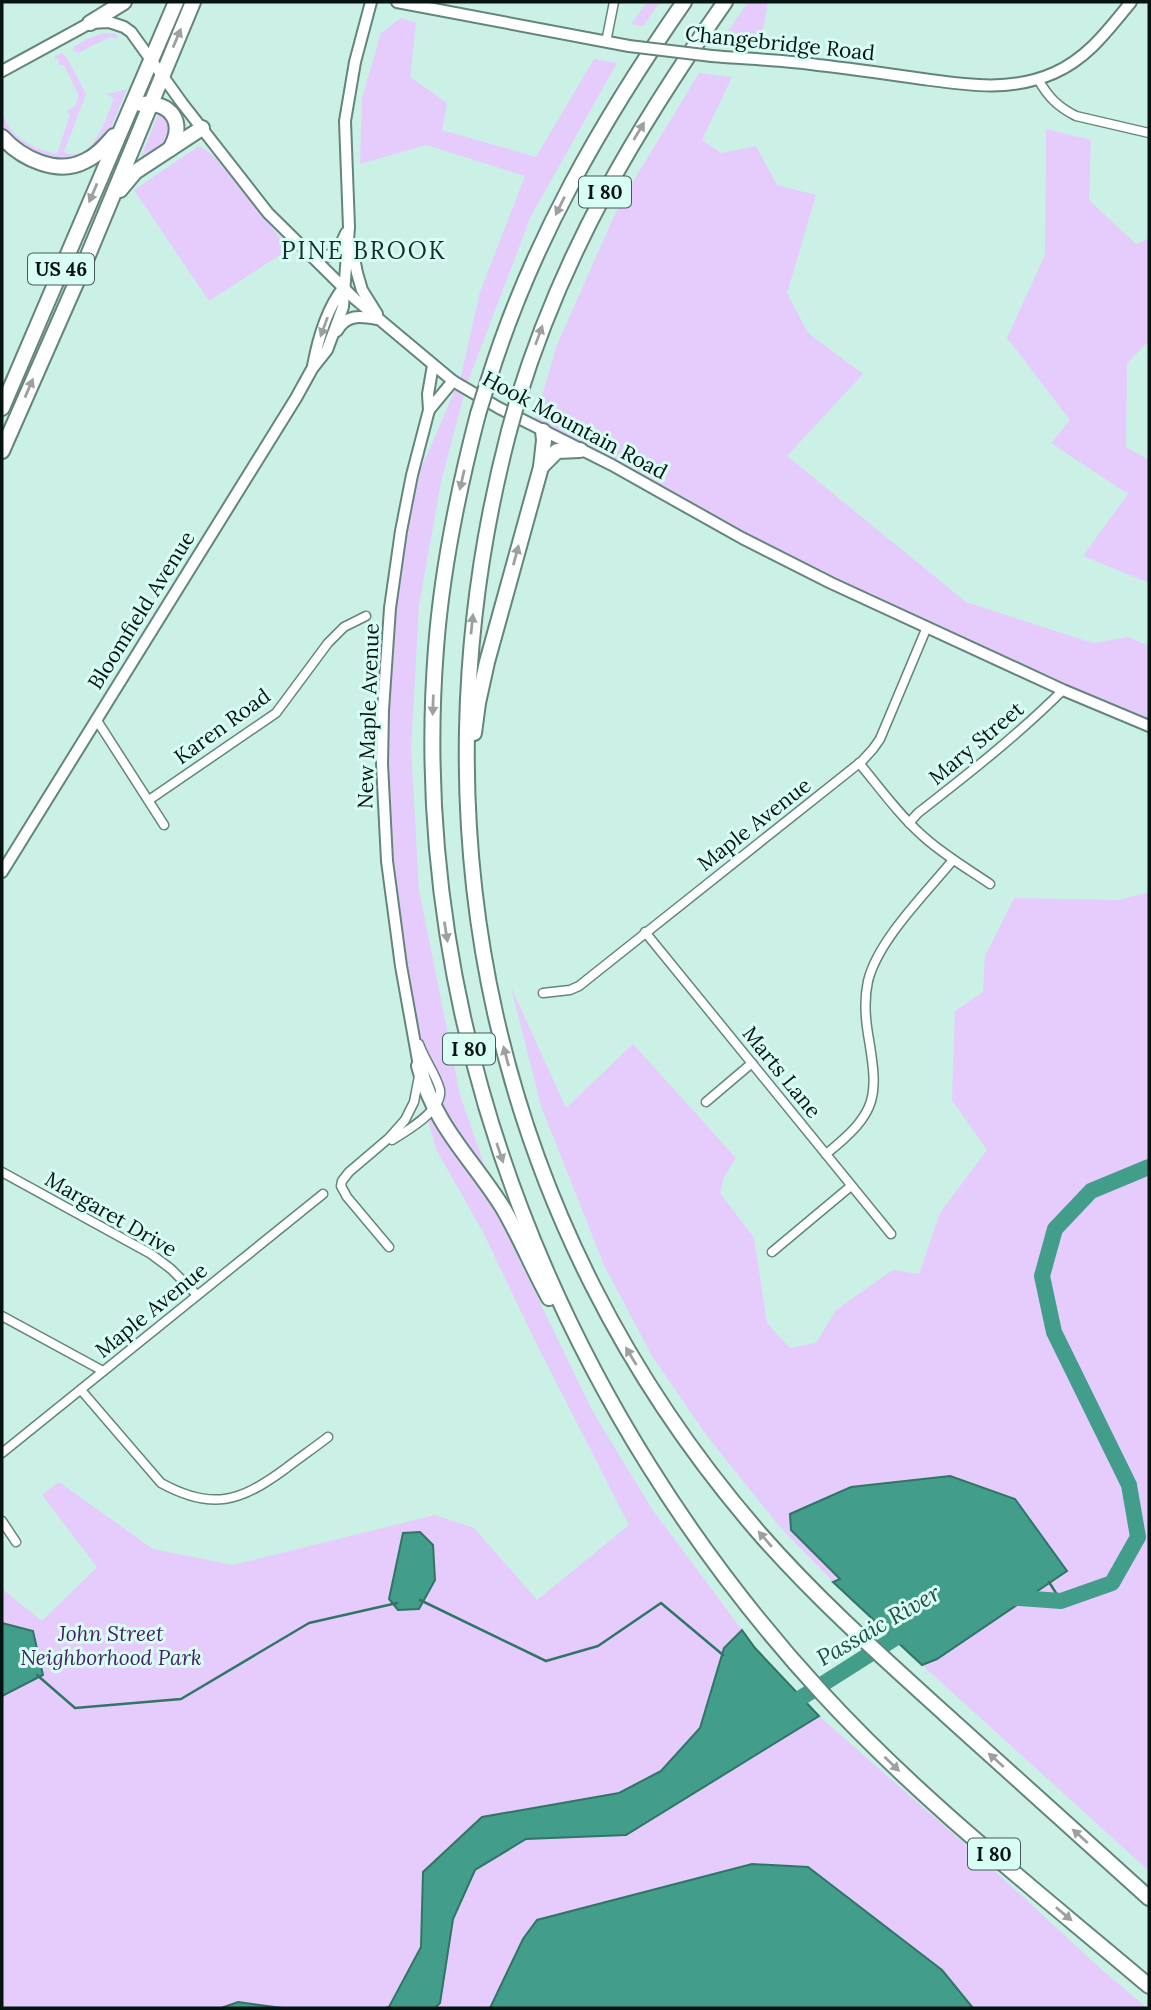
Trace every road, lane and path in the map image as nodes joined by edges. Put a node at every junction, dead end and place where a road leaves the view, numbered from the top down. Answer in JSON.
{"nodes":[{"id":1,"x":124,"y":2,"type":"edge"},
{"id":2,"x":176,"y":2,"type":"edge"},
{"id":3,"x":193,"y":2,"type":"edge"},
{"id":4,"x":371,"y":2,"type":"edge"},
{"id":5,"x":397,"y":2,"type":"edge"},
{"id":6,"x":614,"y":2,"type":"edge"},
{"id":7,"x":684,"y":2,"type":"edge"},
{"id":8,"x":725,"y":2,"type":"edge"},
{"id":9,"x":1131,"y":2,"type":"edge"},
{"id":10,"x":90,"y":23,"type":"junction"},
{"id":11,"x":606,"y":42,"type":"junction"},
{"id":12,"x":151,"y":60,"type":"junction"},
{"id":13,"x":2,"y":71,"type":"edge"},
{"id":14,"x":161,"y":75,"type":"junction"},
{"id":15,"x":1038,"y":79,"type":"junction"},
{"id":16,"x":150,"y":103,"type":"junction"},
{"id":17,"x":132,"y":105,"type":"junction"},
{"id":18,"x":202,"y":128,"type":"junction"},
{"id":19,"x":120,"y":130,"type":"junction"},
{"id":20,"x":1149,"y":133,"type":"edge"},
{"id":21,"x":2,"y":137,"type":"edge"},
{"id":22,"x":170,"y":149,"type":"junction"},
{"id":23,"x":108,"y":207,"type":"junction"},
{"id":24,"x":349,"y":228,"type":"junction"},
{"id":25,"x":312,"y":256,"type":"junction"},
{"id":26,"x":343,"y":288,"type":"junction"},
{"id":27,"x":380,"y":319,"type":"junction"},
{"id":28,"x":329,"y":345,"type":"junction"},
{"id":29,"x":433,"y":365,"type":"junction"},
{"id":30,"x":312,"y":369,"type":"junction"},
{"id":31,"x":453,"y":381,"type":"junction"},
{"id":32,"x":2,"y":408,"type":"edge"},
{"id":33,"x":429,"y":410,"type":"junction"},
{"id":34,"x":543,"y":431,"type":"junction"},
{"id":35,"x":580,"y":450,"type":"junction"},
{"id":36,"x":2,"y":451,"type":"edge"},
{"id":37,"x":541,"y":467,"type":"junction"},
{"id":38,"x":366,"y":616,"type":"dead end"},
{"id":39,"x":927,"y":627,"type":"junction"},
{"id":40,"x":1063,"y":690,"type":"junction"},
{"id":41,"x":96,"y":719,"type":"junction"},
{"id":42,"x":1149,"y":726,"type":"edge"},
{"id":43,"x":859,"y":763,"type":"junction"},
{"id":44,"x":149,"y":800,"type":"junction"},
{"id":45,"x":467,"y":814,"type":"junction"},
{"id":46,"x":909,"y":823,"type":"junction"},
{"id":47,"x":164,"y":825,"type":"dead end"},
{"id":48,"x":953,"y":860,"type":"junction"},
{"id":49,"x":2,"y":872,"type":"edge"},
{"id":50,"x":990,"y":884,"type":"dead end"},
{"id":51,"x":645,"y":932,"type":"junction"},
{"id":52,"x":543,"y":993,"type":"dead end"},
{"id":53,"x":412,"y":1024,"type":"junction"},
{"id":54,"x":751,"y":1063,"type":"junction"},
{"id":55,"x":419,"y":1066,"type":"junction"},
{"id":56,"x":706,"y":1102,"type":"dead end"},
{"id":57,"x":435,"y":1108,"type":"junction"},
{"id":58,"x":380,"y":1147,"type":"junction"},
{"id":59,"x":826,"y":1154,"type":"junction"},
{"id":60,"x":2,"y":1172,"type":"edge"},
{"id":61,"x":851,"y":1186,"type":"junction"},
{"id":62,"x":323,"y":1194,"type":"dead end"},
{"id":63,"x":891,"y":1234,"type":"dead end"},
{"id":64,"x":389,"y":1247,"type":"dead end"},
{"id":65,"x":772,"y":1252,"type":"dead end"},
{"id":66,"x":197,"y":1295,"type":"junction"},
{"id":67,"x":2,"y":1316,"type":"edge"},
{"id":68,"x":103,"y":1371,"type":"junction"},
{"id":69,"x":80,"y":1390,"type":"junction"},
{"id":70,"x":608,"y":1396,"type":"junction"},
{"id":71,"x":328,"y":1437,"type":"dead end"},
{"id":72,"x":2,"y":1454,"type":"edge"},
{"id":73,"x":2,"y":1521,"type":"edge"},
{"id":74,"x":16,"y":1542,"type":"dead end"},
{"id":75,"x":1149,"y":1898,"type":"edge"},
{"id":76,"x":1149,"y":1986,"type":"edge"}],
"edges":[{"from":1,"to":10,"type":"highway"},
{"from":2,"to":12,"type":"highway","number":"US 46"},
{"from":14,"to":3,"type":"highway","number":"US 46","one_way":true},
{"from":4,"to":24,"type":"main road","name":"Bloomfield Avenue"},
{"from":5,"to":11,"type":"main road","name":"Changebridge Road"},
{"from":6,"to":11,"type":"street"},
{"from":7,"to":70,"type":"highway","number":"I 80","one_way":true,"bridge":true},
{"from":45,"to":8,"type":"highway","number":"I 80","one_way":true,"bridge":true},
{"from":9,"to":15,"type":"main road","name":"Changebridge Road"},
{"from":10,"to":12,"type":"main road","name":"Hook Mountain Road"},
{"from":10,"to":13,"type":"main road"},
{"from":11,"to":15,"type":"main road","name":"Changebridge Road","bridge":true},
{"from":12,"to":14,"type":"main road","name":"Hook Mountain Road"},
{"from":12,"to":17,"type":"highway","number":"US 46"},
{"from":14,"to":16,"type":"highway","number":"US 46"},
{"from":14,"to":18,"type":"main road","name":"Hook Mountain Road"},
{"from":15,"to":20,"type":"street"},
{"from":16,"to":17,"type":"highway"},
{"from":16,"to":22,"type":"highway"},
{"from":16,"to":23,"type":"highway","number":"US 46"},
{"from":17,"to":19,"type":"highway","number":"US 46"},
{"from":18,"to":22,"type":"highway"},
{"from":18,"to":25,"type":"main road","name":"Hook Mountain Road"},
{"from":19,"to":21,"type":"highway"},
{"from":19,"to":32,"type":"highway","number":"US 46","one_way":true},
{"from":22,"to":23,"type":"highway"},
{"from":36,"to":23,"type":"highway","number":"US 46","one_way":true},
{"from":24,"to":25,"type":"main road"},
{"from":24,"to":26,"type":"main road","name":"Bloomfield Avenue"},
{"from":24,"to":27,"type":"main road"},
{"from":25,"to":26,"type":"main road","name":"Hook Mountain Road"},
{"from":26,"to":27,"type":"main road","name":"Hook Mountain Road"},
{"from":26,"to":28,"type":"main road","name":"Bloomfield Avenue"},
{"from":26,"to":30,"type":"main road","name":"Bloomfield Avenue","one_way":true},
{"from":27,"to":28,"type":"main road"},
{"from":27,"to":29,"type":"main road","name":"Hook Mountain Road"},
{"from":28,"to":30,"type":"main road","name":"Bloomfield Avenue"},
{"from":29,"to":31,"type":"main road","name":"Hook Mountain Road"},
{"from":29,"to":33,"type":"main road","name":"New Maple Avenue"},
{"from":30,"to":41,"type":"main road","name":"Bloomfield Avenue"},
{"from":31,"to":33,"type":"main road","name":"New Maple Avenue"},
{"from":31,"to":34,"type":"main road","name":"Hook Mountain Road"},
{"from":33,"to":53,"type":"main road","name":"New Maple Avenue"},
{"from":34,"to":35,"type":"main road","name":"Hook Mountain Road"},
{"from":34,"to":37,"type":"highway"},
{"from":35,"to":37,"type":"highway"},
{"from":35,"to":39,"type":"main road","name":"Hook Mountain Road"},
{"from":45,"to":37,"type":"highway","one_way":true},
{"from":38,"to":44,"type":"street","name":"Karen Road"},
{"from":39,"to":40,"type":"main road","name":"Hook Mountain Road"},
{"from":39,"to":43,"type":"street","name":"Maple Avenue"},
{"from":40,"to":42,"type":"main road","name":"Hook Mountain Road"},
{"from":40,"to":46,"type":"street","name":"Mary Street"},
{"from":41,"to":44,"type":"street"},
{"from":41,"to":49,"type":"main road","name":"Bloomfield Avenue"},
{"from":43,"to":46,"type":"street"},
{"from":43,"to":51,"type":"street","name":"Maple Avenue"},
{"from":44,"to":47,"type":"street"},
{"from":75,"to":45,"type":"highway","number":"I 80","one_way":true},
{"from":46,"to":48,"type":"street"},
{"from":48,"to":50,"type":"street"},
{"from":48,"to":59,"type":"street"},
{"from":51,"to":52,"type":"street","name":"Maple Avenue"},
{"from":51,"to":54,"type":"street","name":"Marts Lane"},
{"from":53,"to":55,"type":"main road","name":"New Maple Avenue"},
{"from":53,"to":57,"type":"street","name":"New Maple Avenue"},
{"from":54,"to":56,"type":"street"},
{"from":54,"to":59,"type":"street","name":"Marts Lane"},
{"from":55,"to":57,"type":"highway"},
{"from":55,"to":58,"type":"street"},
{"from":57,"to":58,"type":"street"},
{"from":57,"to":70,"type":"highway"},
{"from":58,"to":64,"type":"street"},
{"from":59,"to":61,"type":"street","name":"Marts Lane"},
{"from":60,"to":66,"type":"street","name":"Margaret Drive"},
{"from":61,"to":63,"type":"street","name":"Marts Lane"},
{"from":61,"to":65,"type":"street"},
{"from":62,"to":66,"type":"street","name":"Maple Avenue"},
{"from":66,"to":68,"type":"street","name":"Maple Avenue"},
{"from":67,"to":68,"type":"street"},
{"from":68,"to":69,"type":"street","name":"Maple Avenue"},
{"from":69,"to":71,"type":"street"},
{"from":69,"to":72,"type":"street","name":"Maple Avenue"},
{"from":70,"to":76,"type":"highway","number":"I 80","one_way":true},
{"from":73,"to":74,"type":"street"}]}
